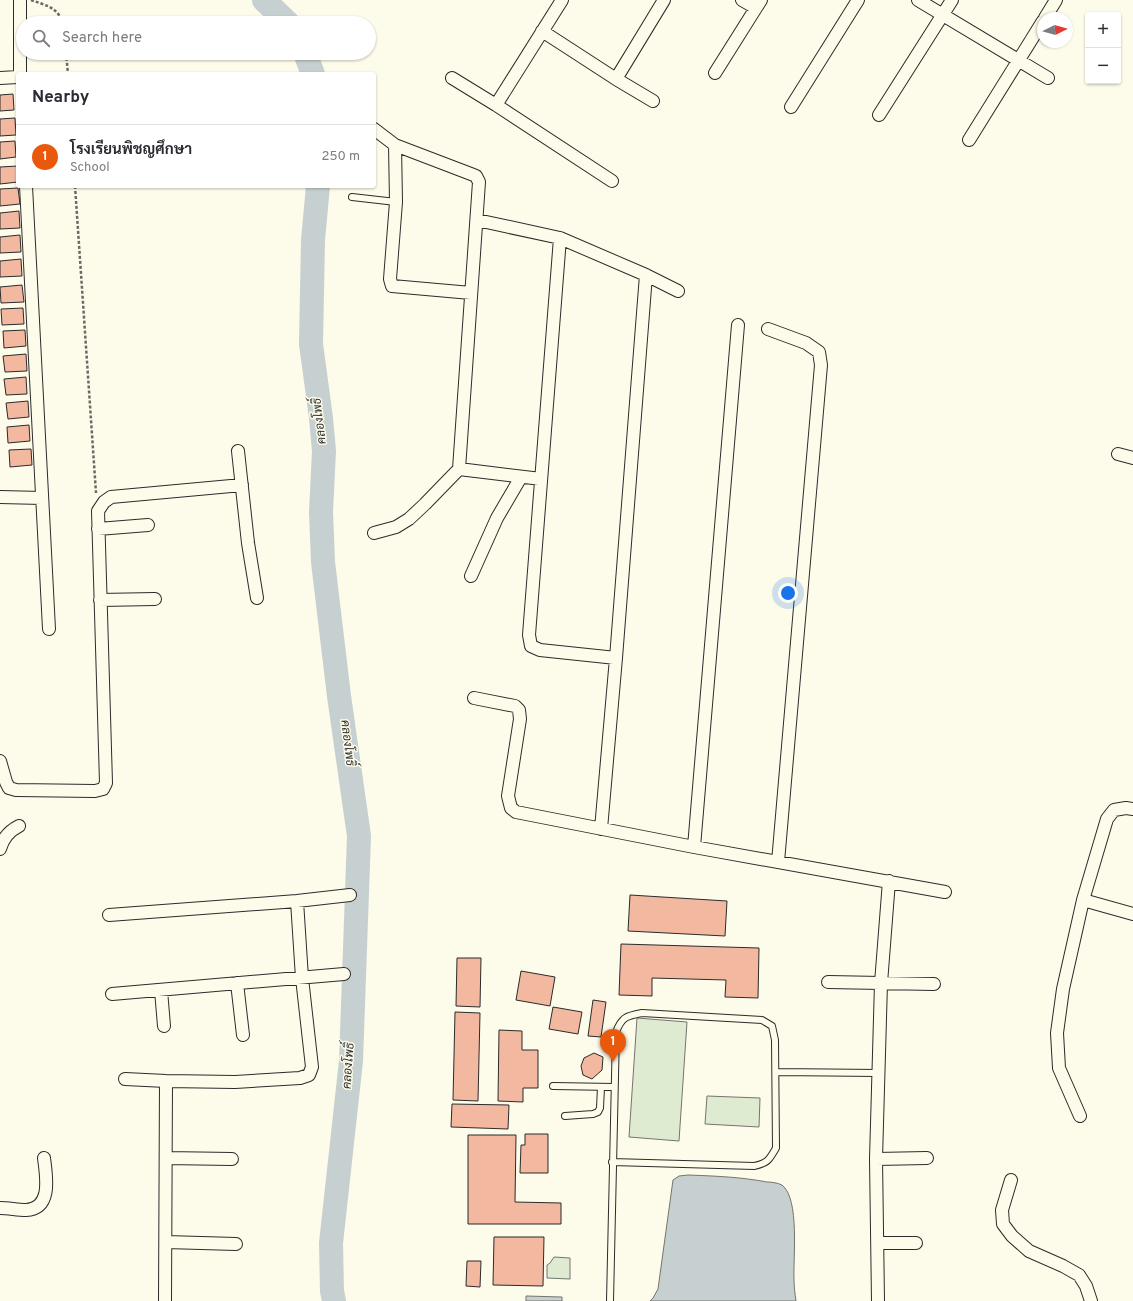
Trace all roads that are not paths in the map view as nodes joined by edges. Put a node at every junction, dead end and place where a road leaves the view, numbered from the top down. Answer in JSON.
{"nodes":[{"id":1,"x":20,"y":0,"type":"edge"},
{"id":2,"x":562,"y":0,"type":"edge"},
{"id":3,"x":664,"y":0,"type":"edge"},
{"id":4,"x":742,"y":0,"type":"edge"},
{"id":5,"x":858,"y":0,"type":"edge"},
{"id":6,"x":918,"y":0,"type":"edge"},
{"id":7,"x":952,"y":0,"type":"edge"},
{"id":8,"x":1056,"y":0,"type":"edge"},
{"id":9,"x":758,"y":4,"type":"edge"},
{"id":10,"x":1049,"y":12,"type":"edge"},
{"id":11,"x":943,"y":14,"type":"junction"},
{"id":12,"x":20,"y":16,"type":"edge"},
{"id":13,"x":1037,"y":30,"type":"edge"},
{"id":14,"x":542,"y":31,"type":"junction"},
{"id":15,"x":20,"y":60,"type":"edge"},
{"id":16,"x":1018,"y":60,"type":"junction"},
{"id":17,"x":20,"y":72,"type":"edge"},
{"id":18,"x":715,"y":73,"type":"dead end"},
{"id":19,"x":16,"y":77,"type":"edge"},
{"id":20,"x":0,"y":78,"type":"edge"},
{"id":21,"x":452,"y":78,"type":"dead end"},
{"id":22,"x":1048,"y":78,"type":"dead end"},
{"id":23,"x":616,"y":79,"type":"junction"},
{"id":24,"x":653,"y":101,"type":"dead end"},
{"id":25,"x":496,"y":106,"type":"junction"},
{"id":26,"x":791,"y":107,"type":"dead end"},
{"id":27,"x":879,"y":115,"type":"dead end"},
{"id":28,"x":376,"y":131,"type":"edge"},
{"id":29,"x":969,"y":140,"type":"dead end"},
{"id":30,"x":395,"y":145,"type":"junction"},
{"id":31,"x":612,"y":182,"type":"dead end"},
{"id":32,"x":26,"y":188,"type":"edge"},
{"id":33,"x":352,"y":197,"type":"dead end"},
{"id":34,"x":396,"y":202,"type":"junction"},
{"id":35,"x":477,"y":220,"type":"junction"},
{"id":36,"x":560,"y":238,"type":"junction"},
{"id":37,"x":646,"y":275,"type":"junction"},
{"id":38,"x":678,"y":291,"type":"dead end"},
{"id":39,"x":471,"y":293,"type":"junction"},
{"id":40,"x":738,"y":325,"type":"dead end"},
{"id":41,"x":768,"y":329,"type":"dead end"},
{"id":42,"x":238,"y":451,"type":"dead end"},
{"id":43,"x":1118,"y":454,"type":"dead end"},
{"id":44,"x":1133,"y":458,"type":"edge"},
{"id":45,"x":459,"y":469,"type":"junction"},
{"id":46,"x":521,"y":477,"type":"junction"},
{"id":47,"x":541,"y":479,"type":"junction"},
{"id":48,"x":242,"y":485,"type":"junction"},
{"id":49,"x":0,"y":497,"type":"edge"},
{"id":50,"x":42,"y":498,"type":"junction"},
{"id":51,"x":148,"y":525,"type":"dead end"},
{"id":52,"x":98,"y":530,"type":"junction"},
{"id":53,"x":374,"y":533,"type":"dead end"},
{"id":54,"x":472,"y":576,"type":"dead end"},
{"id":55,"x":257,"y":598,"type":"dead end"},
{"id":56,"x":155,"y":599,"type":"dead end"},
{"id":57,"x":100,"y":600,"type":"junction"},
{"id":58,"x":49,"y":629,"type":"dead end"},
{"id":59,"x":616,"y":658,"type":"junction"},
{"id":60,"x":474,"y":698,"type":"dead end"},
{"id":61,"x":0,"y":761,"type":"edge"},
{"id":62,"x":1133,"y":809,"type":"edge"},
{"id":63,"x":19,"y":826,"type":"dead end"},
{"id":64,"x":601,"y":829,"type":"junction"},
{"id":65,"x":694,"y":847,"type":"junction"},
{"id":66,"x":0,"y":849,"type":"edge"},
{"id":67,"x":778,"y":862,"type":"junction"},
{"id":68,"x":889,"y":881,"type":"junction"},
{"id":69,"x":945,"y":892,"type":"dead end"},
{"id":70,"x":350,"y":895,"type":"dead end"},
{"id":71,"x":1083,"y":900,"type":"junction"},
{"id":72,"x":297,"y":901,"type":"junction"},
{"id":73,"x":1133,"y":914,"type":"edge"},
{"id":74,"x":109,"y":915,"type":"dead end"},
{"id":75,"x":344,"y":974,"type":"dead end"},
{"id":76,"x":302,"y":978,"type":"junction"},
{"id":77,"x":828,"y":982,"type":"dead end"},
{"id":78,"x":237,"y":983,"type":"junction"},
{"id":79,"x":881,"y":983,"type":"junction"},
{"id":80,"x":934,"y":984,"type":"dead end"},
{"id":81,"x":161,"y":990,"type":"junction"},
{"id":82,"x":112,"y":994,"type":"dead end"},
{"id":83,"x":164,"y":1026,"type":"dead end"},
{"id":84,"x":243,"y":1036,"type":"dead end"},
{"id":85,"x":776,"y":1072,"type":"junction"},
{"id":86,"x":879,"y":1073,"type":"junction"},
{"id":87,"x":125,"y":1079,"type":"dead end"},
{"id":88,"x":166,"y":1081,"type":"junction"},
{"id":89,"x":554,"y":1086,"type":"dead end"},
{"id":90,"x":601,"y":1087,"type":"junction"},
{"id":91,"x":614,"y":1087,"type":"junction"},
{"id":92,"x":565,"y":1116,"type":"dead end"},
{"id":93,"x":1080,"y":1116,"type":"dead end"},
{"id":94,"x":44,"y":1158,"type":"dead end"},
{"id":95,"x":166,"y":1158,"type":"junction"},
{"id":96,"x":927,"y":1158,"type":"dead end"},
{"id":97,"x":232,"y":1159,"type":"dead end"},
{"id":98,"x":876,"y":1159,"type":"junction"},
{"id":99,"x":612,"y":1162,"type":"junction"},
{"id":100,"x":1011,"y":1180,"type":"dead end"},
{"id":101,"x":0,"y":1208,"type":"edge"},
{"id":102,"x":166,"y":1242,"type":"junction"},
{"id":103,"x":877,"y":1243,"type":"junction"},
{"id":104,"x":916,"y":1243,"type":"dead end"},
{"id":105,"x":236,"y":1244,"type":"dead end"},
{"id":106,"x":165,"y":1301,"type":"edge"},
{"id":107,"x":610,"y":1301,"type":"edge"},
{"id":108,"x":878,"y":1301,"type":"edge"},
{"id":109,"x":1091,"y":1301,"type":"edge"}],
"edges":[{"from":1,"to":12,"type":"street"},
{"from":2,"to":14,"type":"street"},
{"from":3,"to":23,"type":"street"},
{"from":4,"to":9,"type":"street"},
{"from":5,"to":26,"type":"street"},
{"from":6,"to":11,"type":"street"},
{"from":7,"to":11,"type":"street"},
{"from":8,"to":10,"type":"street"},
{"from":9,"to":18,"type":"street"},
{"from":11,"to":16,"type":"street"},
{"from":11,"to":27,"type":"street"},
{"from":13,"to":16,"type":"street"},
{"from":14,"to":23,"type":"street"},
{"from":14,"to":25,"type":"street"},
{"from":15,"to":17,"type":"street"},
{"from":16,"to":22,"type":"street"},
{"from":16,"to":29,"type":"street"},
{"from":19,"to":20,"type":"street"},
{"from":21,"to":25,"type":"street"},
{"from":23,"to":24,"type":"street"},
{"from":25,"to":31,"type":"street"},
{"from":28,"to":30,"type":"street"},
{"from":30,"to":34,"type":"street"},
{"from":30,"to":35,"type":"street"},
{"from":32,"to":50,"type":"street"},
{"from":33,"to":34,"type":"lane"},
{"from":34,"to":39,"type":"street"},
{"from":35,"to":36,"type":"street"},
{"from":35,"to":39,"type":"street"},
{"from":36,"to":37,"type":"street"},
{"from":36,"to":47,"type":"street"},
{"from":37,"to":38,"type":"street"},
{"from":37,"to":59,"type":"street"},
{"from":39,"to":45,"type":"street"},
{"from":40,"to":65,"type":"street"},
{"from":41,"to":67,"type":"street"},
{"from":42,"to":48,"type":"street"},
{"from":43,"to":44,"type":"street"},
{"from":45,"to":46,"type":"street"},
{"from":45,"to":53,"type":"street"},
{"from":46,"to":47,"type":"street"},
{"from":46,"to":54,"type":"street"},
{"from":47,"to":59,"type":"street"},
{"from":48,"to":52,"type":"street"},
{"from":48,"to":55,"type":"street"},
{"from":49,"to":50,"type":"street"},
{"from":50,"to":58,"type":"street"},
{"from":51,"to":52,"type":"street"},
{"from":52,"to":57,"type":"street"},
{"from":56,"to":57,"type":"street"},
{"from":57,"to":61,"type":"street"},
{"from":59,"to":64,"type":"street"},
{"from":60,"to":64,"type":"street"},
{"from":62,"to":71,"type":"street"},
{"from":63,"to":66,"type":"street"},
{"from":64,"to":65,"type":"street"},
{"from":65,"to":67,"type":"street"},
{"from":67,"to":68,"type":"street"},
{"from":68,"to":69,"type":"street"},
{"from":68,"to":79,"type":"street"},
{"from":70,"to":72,"type":"street"},
{"from":71,"to":73,"type":"street"},
{"from":71,"to":93,"type":"street"},
{"from":72,"to":74,"type":"street"},
{"from":72,"to":76,"type":"street"},
{"from":75,"to":76,"type":"street"},
{"from":76,"to":78,"type":"street"},
{"from":76,"to":88,"type":"street"},
{"from":77,"to":79,"type":"street"},
{"from":78,"to":81,"type":"street"},
{"from":78,"to":84,"type":"street"},
{"from":79,"to":80,"type":"street"},
{"from":79,"to":86,"type":"street"},
{"from":81,"to":82,"type":"street"},
{"from":81,"to":83,"type":"street"},
{"from":85,"to":86,"type":"lane"},
{"from":85,"to":91,"type":"lane"},
{"from":85,"to":99,"type":"lane"},
{"from":86,"to":98,"type":"street"},
{"from":87,"to":88,"type":"street"},
{"from":88,"to":95,"type":"street"},
{"from":89,"to":90,"type":"lane"},
{"from":90,"to":91,"type":"lane"},
{"from":90,"to":92,"type":"lane"},
{"from":91,"to":99,"type":"lane"},
{"from":94,"to":101,"type":"street"},
{"from":95,"to":97,"type":"street"},
{"from":95,"to":102,"type":"street"},
{"from":96,"to":98,"type":"street"},
{"from":98,"to":103,"type":"street"},
{"from":99,"to":107,"type":"lane"},
{"from":100,"to":109,"type":"street"},
{"from":102,"to":105,"type":"street"},
{"from":102,"to":106,"type":"street"},
{"from":103,"to":104,"type":"street"},
{"from":103,"to":108,"type":"street"}]}
